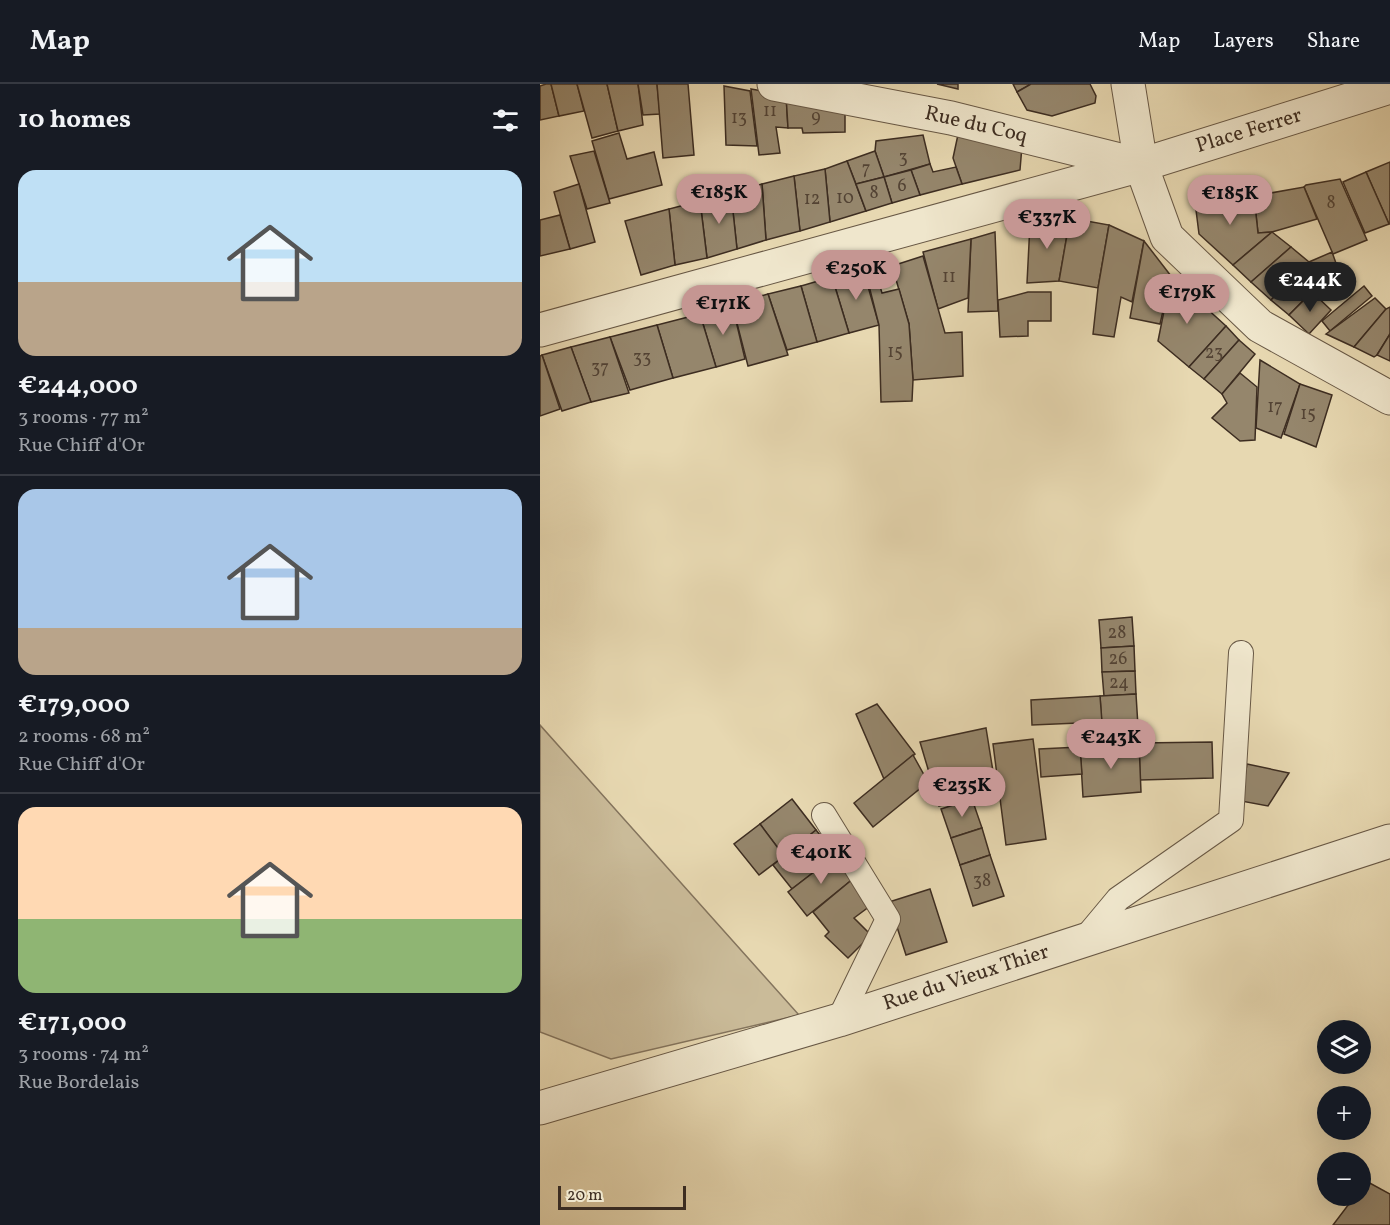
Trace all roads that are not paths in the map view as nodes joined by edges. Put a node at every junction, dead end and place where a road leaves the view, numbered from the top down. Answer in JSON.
{"nodes":[{"id":1,"x":774,"y":84,"type":"edge"},
{"id":2,"x":1128,"y":84,"type":"edge"},
{"id":3,"x":1390,"y":87,"type":"edge"},
{"id":4,"x":1141,"y":165,"type":"junction"},
{"id":5,"x":540,"y":330,"type":"edge"},
{"id":6,"x":1390,"y":398,"type":"edge"},
{"id":7,"x":1241,"y":653,"type":"dead end"},
{"id":8,"x":824,"y":815,"type":"dead end"},
{"id":9,"x":1390,"y":841,"type":"edge"},
{"id":10,"x":1083,"y":941,"type":"junction"},
{"id":11,"x":839,"y":1020,"type":"junction"},
{"id":12,"x":540,"y":1108,"type":"edge"}],
"edges":[{"from":1,"to":4,"type":"street","name":"Rue du Coq"},
{"from":2,"to":4,"type":"street"},
{"from":3,"to":4,"type":"street","name":"Place Ferrer"},
{"from":4,"to":5,"type":"street","name":"Place Ferrer"},
{"from":4,"to":6,"type":"street"},
{"from":7,"to":10,"type":"lane"},
{"from":8,"to":11,"type":"lane"},
{"from":9,"to":10,"type":"street","name":"Rue du Vieux Thier"},
{"from":10,"to":11,"type":"street","name":"Rue du Vieux Thier"},
{"from":11,"to":12,"type":"street","name":"Rue du Vieux Thier"}]}
